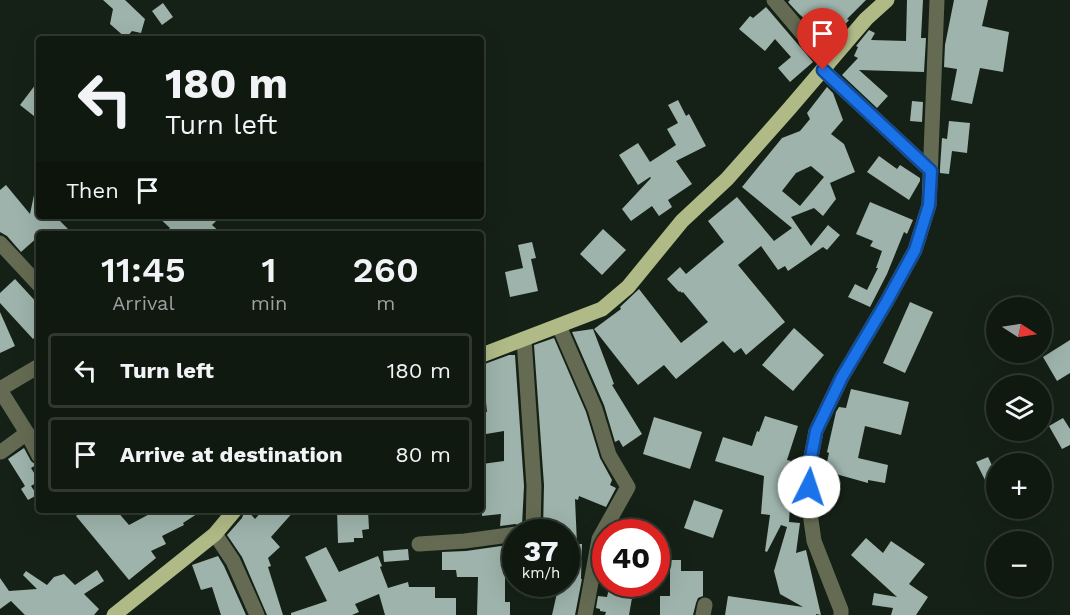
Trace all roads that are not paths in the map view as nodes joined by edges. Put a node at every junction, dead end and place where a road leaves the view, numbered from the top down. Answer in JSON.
{"nodes":[{"id":1,"x":774,"y":0,"type":"edge"},
{"id":2,"x":887,"y":0,"type":"edge"},
{"id":3,"x":937,"y":0,"type":"edge"},
{"id":4,"x":825,"y":67,"type":"junction"},
{"id":5,"x":931,"y":171,"type":"junction"},
{"id":6,"x":0,"y":243,"type":"edge"},
{"id":7,"x":36,"y":282,"type":"edge"},
{"id":8,"x":558,"y":326,"type":"junction"},
{"id":9,"x":524,"y":339,"type":"junction"},
{"id":10,"x":484,"y":354,"type":"edge"},
{"id":11,"x":36,"y":368,"type":"edge"},
{"id":12,"x":0,"y":389,"type":"edge"},
{"id":13,"x":27,"y":433,"type":"junction"},
{"id":14,"x":36,"y":450,"type":"edge"},
{"id":15,"x":1,"y":452,"type":"edge"},
{"id":16,"x":232,"y":513,"type":"edge"},
{"id":17,"x":533,"y":519,"type":"edge"},
{"id":18,"x":215,"y":534,"type":"junction"},
{"id":19,"x":502,"y":536,"type":"edge"},
{"id":20,"x":419,"y":544,"type":"dead end"},
{"id":21,"x":114,"y":615,"type":"edge"},
{"id":22,"x":257,"y":615,"type":"edge"},
{"id":23,"x":585,"y":615,"type":"edge"},
{"id":24,"x":841,"y":615,"type":"edge"}],
"edges":[{"from":1,"to":4,"type":"street"},
{"from":2,"to":4,"type":"main road"},
{"from":3,"to":5,"type":"street"},
{"from":4,"to":5,"type":"street"},
{"from":4,"to":8,"type":"main road"},
{"from":5,"to":24,"type":"street"},
{"from":6,"to":7,"type":"street"},
{"from":8,"to":9,"type":"main road"},
{"from":8,"to":23,"type":"street"},
{"from":9,"to":10,"type":"main road"},
{"from":9,"to":17,"type":"street"},
{"from":11,"to":12,"type":"street"},
{"from":12,"to":13,"type":"street"},
{"from":13,"to":14,"type":"street"},
{"from":13,"to":15,"type":"street"},
{"from":16,"to":18,"type":"main road"},
{"from":18,"to":21,"type":"main road"},
{"from":18,"to":22,"type":"street"},
{"from":19,"to":20,"type":"street"}]}
